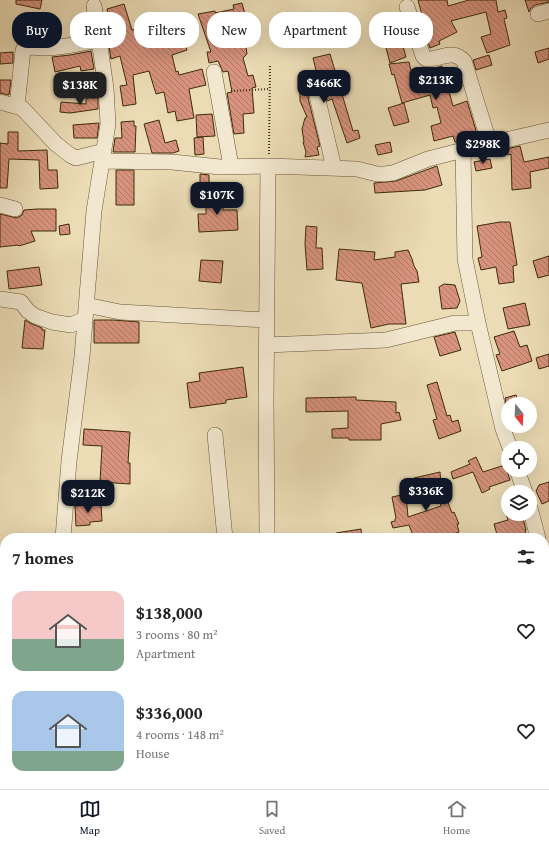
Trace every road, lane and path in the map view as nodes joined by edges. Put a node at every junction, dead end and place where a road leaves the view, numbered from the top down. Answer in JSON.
{"nodes":[{"id":1,"x":94,"y":6,"type":"dead end"},
{"id":2,"x":407,"y":7,"type":"dead end"},
{"id":3,"x":95,"y":12,"type":"edge"},
{"id":4,"x":70,"y":45,"type":"edge"},
{"id":5,"x":100,"y":48,"type":"edge"},
{"id":6,"x":270,"y":64,"type":"dead end"},
{"id":7,"x":214,"y":72,"type":"dead end"},
{"id":8,"x":269,"y":89,"type":"junction"},
{"id":9,"x":218,"y":91,"type":"junction"},
{"id":10,"x":317,"y":96,"type":"dead end"},
{"id":11,"x":0,"y":102,"type":"edge"},
{"id":12,"x":16,"y":106,"type":"junction"},
{"id":13,"x":549,"y":130,"type":"edge"},
{"id":14,"x":490,"y":145,"type":"junction"},
{"id":15,"x":463,"y":150,"type":"junction"},
{"id":16,"x":103,"y":156,"type":"junction"},
{"id":17,"x":231,"y":166,"type":"junction"},
{"id":18,"x":268,"y":166,"type":"junction"},
{"id":19,"x":334,"y":168,"type":"junction"},
{"id":20,"x":0,"y":206,"type":"edge"},
{"id":21,"x":15,"y":209,"type":"dead end"},
{"id":22,"x":0,"y":299,"type":"edge"},
{"id":23,"x":85,"y":312,"type":"junction"},
{"id":24,"x":266,"y":320,"type":"junction"},
{"id":25,"x":478,"y":322,"type":"junction"},
{"id":26,"x":266,"y":345,"type":"junction"},
{"id":27,"x":215,"y":435,"type":"dead end"},
{"id":28,"x":507,"y":441,"type":"edge"},
{"id":29,"x":74,"y":477,"type":"dead end"},
{"id":30,"x":533,"y":521,"type":"edge"},
{"id":31,"x":63,"y":533,"type":"edge"},
{"id":32,"x":68,"y":533,"type":"edge"},
{"id":33,"x":225,"y":533,"type":"edge"},
{"id":34,"x":267,"y":533,"type":"edge"},
{"id":35,"x":537,"y":533,"type":"edge"}],
"edges":[{"from":1,"to":3,"type":"street"},
{"from":2,"to":14,"type":"street"},
{"from":4,"to":12,"type":"street"},
{"from":5,"to":16,"type":"street"},
{"from":6,"to":8,"type":"path"},
{"from":7,"to":9,"type":"street"},
{"from":8,"to":9,"type":"path"},
{"from":8,"to":18,"type":"path"},
{"from":9,"to":17,"type":"street"},
{"from":10,"to":19,"type":"street"},
{"from":11,"to":12,"type":"street"},
{"from":12,"to":16,"type":"street"},
{"from":13,"to":14,"type":"street"},
{"from":14,"to":15,"type":"street"},
{"from":15,"to":19,"type":"street"},
{"from":15,"to":25,"type":"street"},
{"from":16,"to":17,"type":"street"},
{"from":16,"to":23,"type":"street"},
{"from":17,"to":18,"type":"street"},
{"from":18,"to":19,"type":"street"},
{"from":18,"to":24,"type":"street"},
{"from":20,"to":21,"type":"street"},
{"from":22,"to":23,"type":"street"},
{"from":23,"to":24,"type":"street"},
{"from":23,"to":31,"type":"street"},
{"from":24,"to":26,"type":"street"},
{"from":25,"to":26,"type":"street"},
{"from":25,"to":28,"type":"street"},
{"from":26,"to":34,"type":"street"},
{"from":27,"to":33,"type":"street"},
{"from":29,"to":32,"type":"street"},
{"from":30,"to":35,"type":"street"}]}
